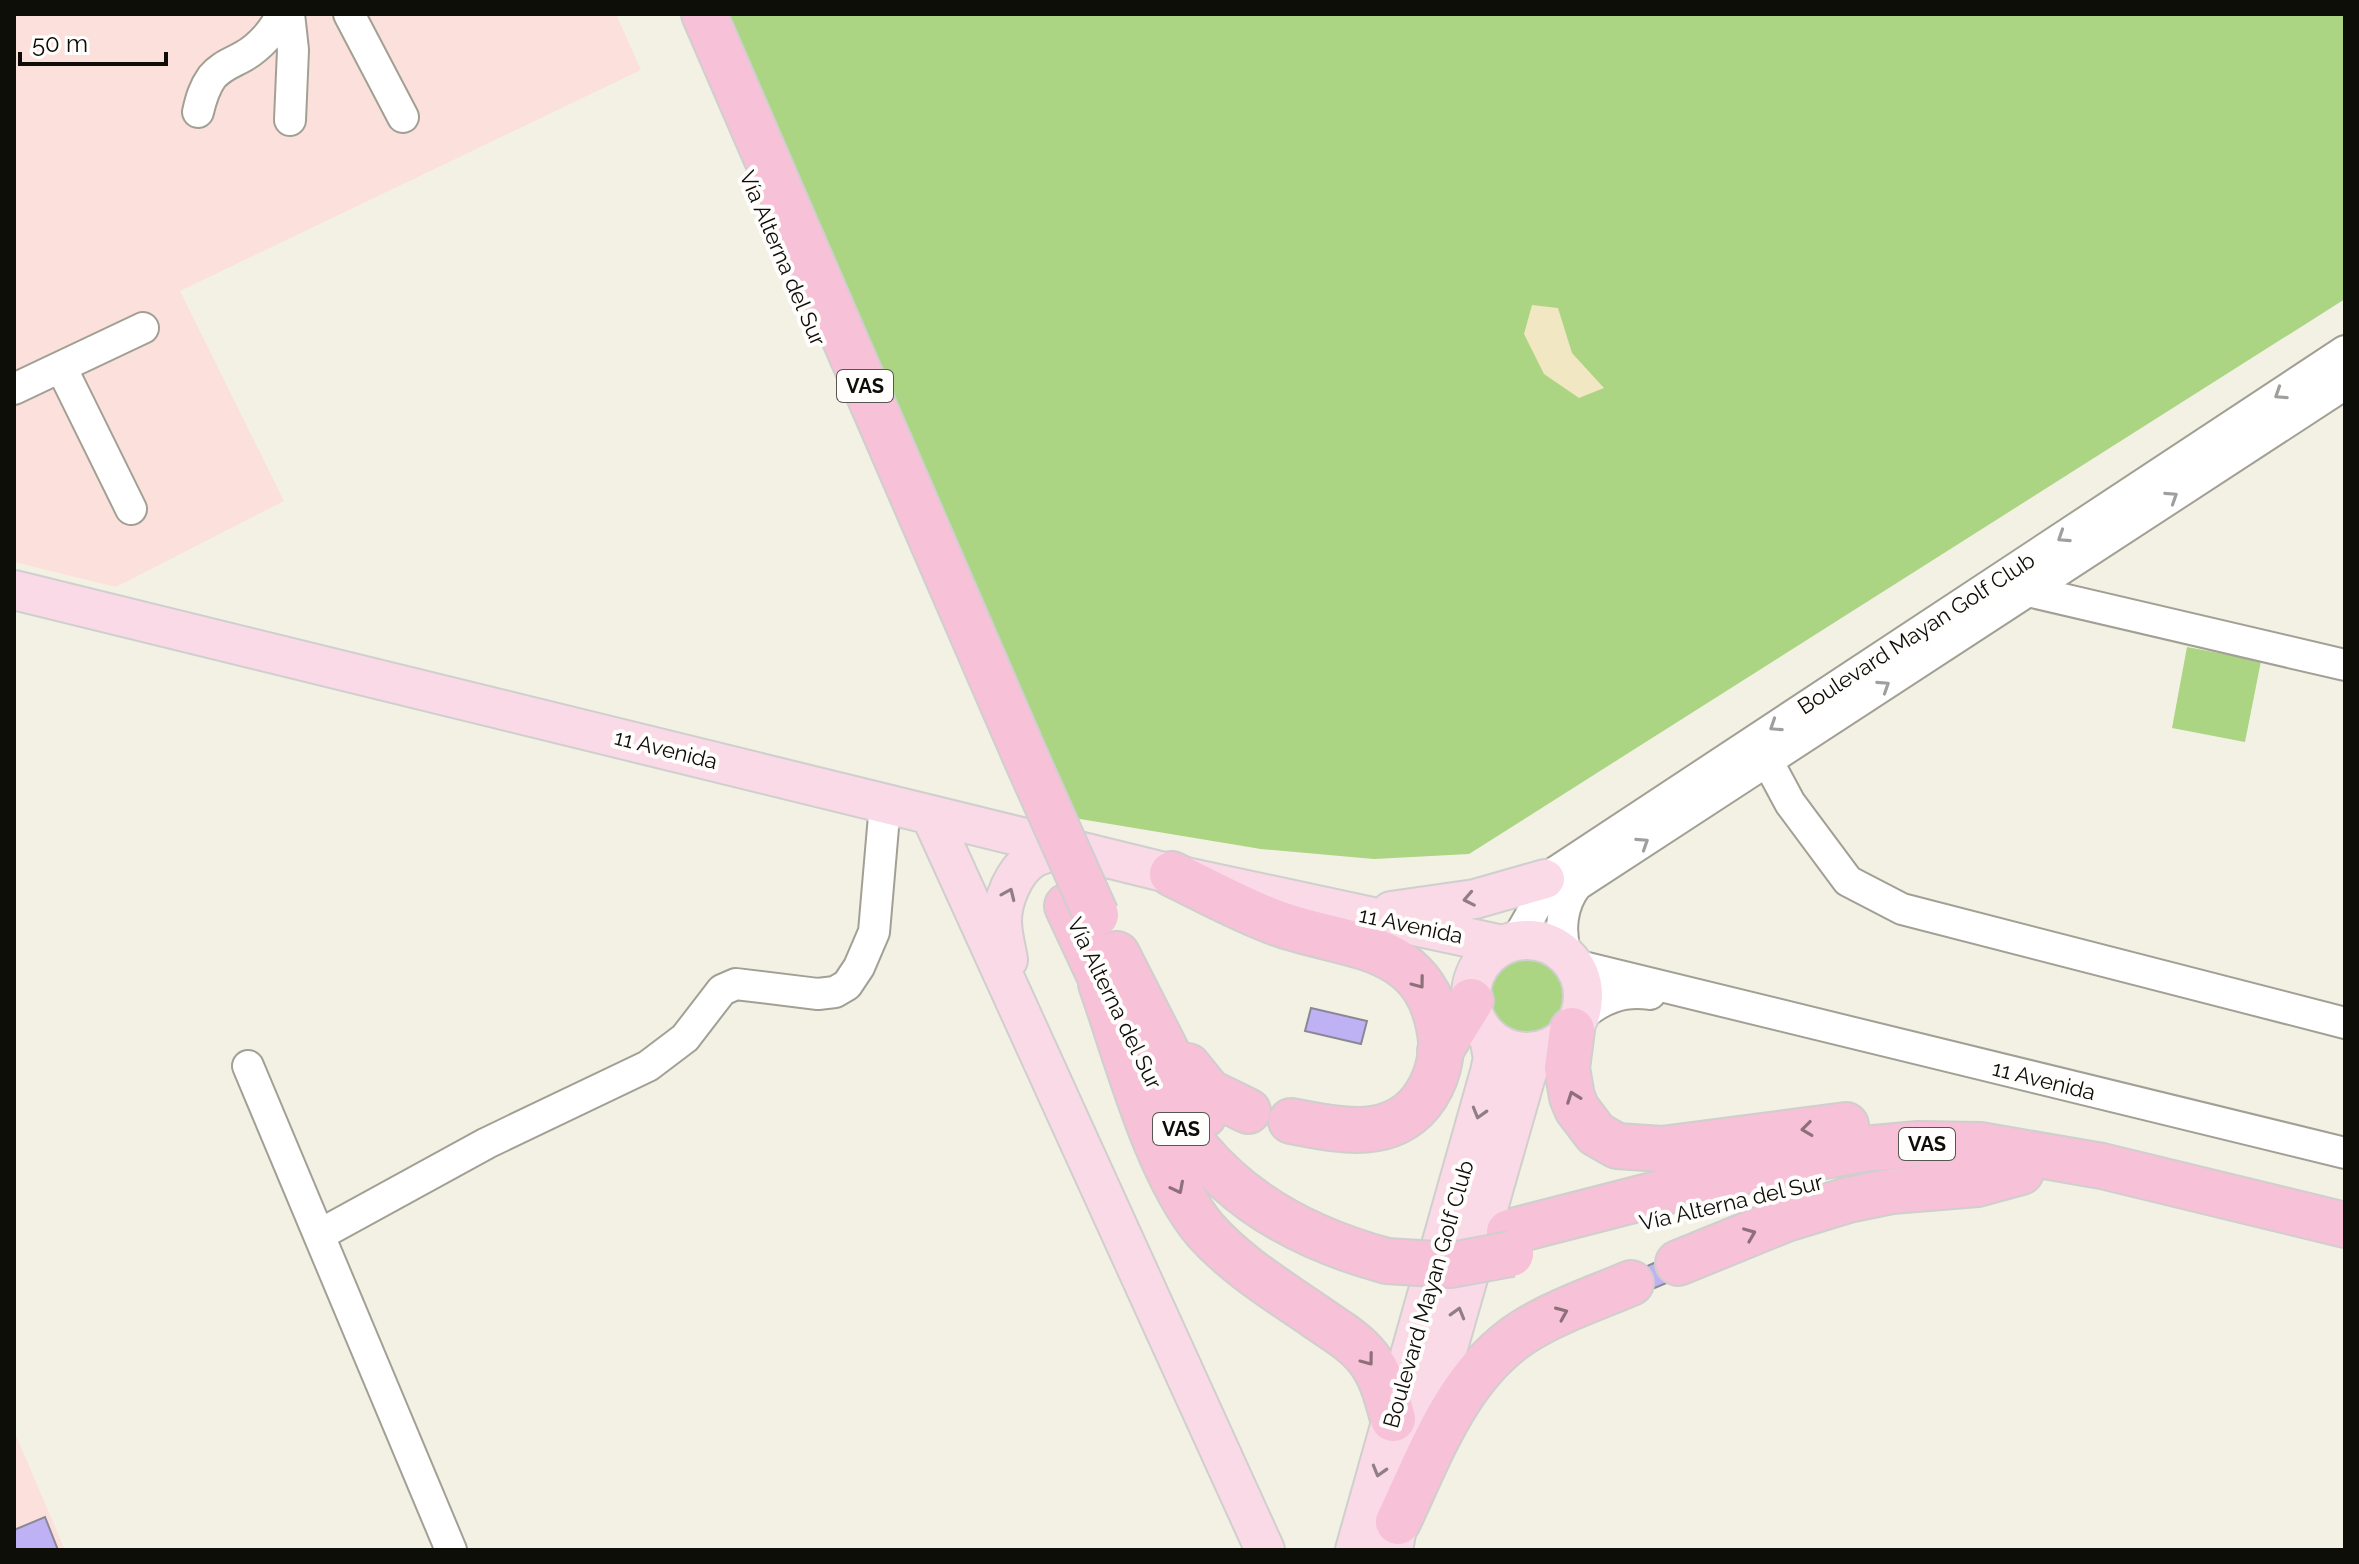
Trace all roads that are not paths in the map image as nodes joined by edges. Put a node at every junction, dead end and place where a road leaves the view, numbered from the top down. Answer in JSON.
{"nodes":[{"id":1,"x":281,"y":14,"type":"edge"},
{"id":2,"x":289,"y":14,"type":"edge"},
{"id":3,"x":349,"y":14,"type":"edge"},
{"id":4,"x":677,"y":14,"type":"edge"},
{"id":5,"x":704,"y":14,"type":"edge"},
{"id":6,"x":198,"y":112,"type":"dead end"},
{"id":7,"x":403,"y":117,"type":"dead end"},
{"id":8,"x":290,"y":120,"type":"dead end"},
{"id":9,"x":143,"y":328,"type":"dead end"},
{"id":10,"x":2345,"y":351,"type":"edge"},
{"id":11,"x":61,"y":367,"type":"junction"},
{"id":12,"x":2345,"y":384,"type":"edge"},
{"id":13,"x":14,"y":389,"type":"edge"},
{"id":14,"x":131,"y":509,"type":"dead end"},
{"id":15,"x":14,"y":590,"type":"edge"},
{"id":16,"x":2028,"y":591,"type":"junction"},
{"id":17,"x":2345,"y":665,"type":"edge"},
{"id":18,"x":1012,"y":758,"type":"junction"},
{"id":19,"x":1768,"y":762,"type":"junction"},
{"id":20,"x":885,"y":804,"type":"junction"},
{"id":21,"x":931,"y":816,"type":"junction"},
{"id":22,"x":1069,"y":849,"type":"junction"},
{"id":23,"x":1172,"y":874,"type":"junction"},
{"id":24,"x":1545,"y":879,"type":"junction"},
{"id":25,"x":1318,"y":906,"type":"junction"},
{"id":26,"x":1362,"y":915,"type":"junction"},
{"id":27,"x":1089,"y":917,"type":"junction"},
{"id":28,"x":1510,"y":943,"type":"junction"},
{"id":29,"x":1570,"y":960,"type":"junction"},
{"id":30,"x":1101,"y":984,"type":"junction"},
{"id":31,"x":1015,"y":998,"type":"junction"},
{"id":32,"x":1479,"y":1004,"type":"junction"},
{"id":33,"x":1743,"y":1006,"type":"junction"},
{"id":34,"x":2345,"y":1023,"type":"edge"},
{"id":35,"x":1563,"y":1033,"type":"junction"},
{"id":36,"x":1440,"y":1051,"type":"junction"},
{"id":37,"x":248,"y":1066,"type":"dead end"},
{"id":38,"x":1248,"y":1111,"type":"dead end"},
{"id":39,"x":1291,"y":1121,"type":"dead end"},
{"id":40,"x":2345,"y":1153,"type":"edge"},
{"id":41,"x":2102,"y":1166,"type":"junction"},
{"id":42,"x":2021,"y":1172,"type":"junction"},
{"id":43,"x":2345,"y":1225,"type":"edge"},
{"id":44,"x":319,"y":1235,"type":"junction"},
{"id":45,"x":1510,"y":1243,"type":"junction"},
{"id":46,"x":2345,"y":1245,"type":"edge"},
{"id":47,"x":1390,"y":1248,"type":"junction"},
{"id":48,"x":1678,"y":1263,"type":"dead end"},
{"id":49,"x":1631,"y":1283,"type":"dead end"},
{"id":50,"x":1393,"y":1419,"type":"junction"},
{"id":51,"x":1396,"y":1536,"type":"edge"},
{"id":52,"x":1264,"y":1541,"type":"edge"},
{"id":53,"x":451,"y":1550,"type":"edge"},
{"id":54,"x":1355,"y":1550,"type":"edge"}],
"edges":[{"from":1,"to":6,"type":"street"},
{"from":2,"to":8,"type":"street"},
{"from":3,"to":7,"type":"street"},
{"from":4,"to":18,"type":"highway","name":"Vía Alterna del Sur","number":"VAS"},
{"from":5,"to":18,"type":"highway","name":"Vía Alterna del Sur","number":"VAS"},
{"from":9,"to":11,"type":"street"},
{"from":10,"to":24,"type":"street","name":"Boulevard Mayan Golf Club","one_way":true},
{"from":11,"to":13,"type":"street"},
{"from":11,"to":14,"type":"street"},
{"from":16,"to":12,"type":"street","name":"Boulevard Mayan Golf Club","one_way":true},
{"from":15,"to":20,"type":"main road","name":"11 Avenida"},
{"from":16,"to":17,"type":"street"},
{"from":19,"to":16,"type":"street","name":"Boulevard Mayan Golf Club","one_way":true},
{"from":18,"to":27,"type":"highway","name":"Vía Alterna del Sur","number":"VAS","bridge":true},
{"from":29,"to":19,"type":"street","name":"Boulevard Mayan Golf Club","one_way":true},
{"from":19,"to":34,"type":"street"},
{"from":20,"to":21,"type":"main road","name":"11 Avenida"},
{"from":20,"to":44,"type":"street"},
{"from":21,"to":22,"type":"main road","name":"11 Avenida"},
{"from":21,"to":31,"type":"main road"},
{"from":22,"to":23,"type":"main road","name":"11 Avenida"},
{"from":31,"to":22,"type":"main road","one_way":true},
{"from":23,"to":25,"type":"main road","name":"11 Avenida"},
{"from":23,"to":36,"type":"highway","one_way":true},
{"from":24,"to":26,"type":"main road","one_way":true},
{"from":24,"to":28,"type":"street"},
{"from":25,"to":26,"type":"main road","name":"11 Avenida"},
{"from":25,"to":32,"type":"main road","name":"11 Avenida"},
{"from":26,"to":28,"type":"main road","name":"11 Avenida"},
{"from":27,"to":30,"type":"highway","name":"Vía Alterna del Sur","number":"VAS"},
{"from":27,"to":38,"type":"highway"},
{"from":27,"to":47,"type":"highway","name":"Vía Alterna del Sur","number":"VAS"},
{"from":28,"to":29,"type":"main road"},
{"from":28,"to":32,"type":"main road"},
{"from":29,"to":33,"type":"street","name":"11 Avenida"},
{"from":29,"to":35,"type":"main road"},
{"from":30,"to":47,"type":"highway","name":"Vía Alterna del Sur","number":"VAS"},
{"from":30,"to":50,"type":"highway","one_way":true},
{"from":31,"to":52,"type":"main road"},
{"from":32,"to":35,"type":"main road"},
{"from":32,"to":36,"type":"highway"},
{"from":32,"to":50,"type":"main road","name":"Boulevard Mayan Golf Club","one_way":true},
{"from":33,"to":35,"type":"street","name":"11 Avenida"},
{"from":33,"to":40,"type":"street","name":"11 Avenida"},
{"from":41,"to":35,"type":"highway","one_way":true},
{"from":51,"to":35,"type":"main road","name":"Boulevard Mayan Golf Club","one_way":true},
{"from":36,"to":39,"type":"highway"},
{"from":37,"to":44,"type":"street"},
{"from":41,"to":43,"type":"highway","name":"Vía Alterna del Sur","number":"VAS"},
{"from":41,"to":45,"type":"highway","name":"Vía Alterna del Sur","number":"VAS"},
{"from":42,"to":45,"type":"highway","name":"Vía Alterna del Sur","number":"VAS"},
{"from":42,"to":46,"type":"highway","name":"Vía Alterna del Sur","number":"VAS"},
{"from":48,"to":42,"type":"highway","one_way":true},
{"from":44,"to":53,"type":"street"},
{"from":45,"to":47,"type":"highway","name":"Vía Alterna del Sur","number":"VAS","bridge":true},
{"from":51,"to":49,"type":"highway","one_way":true},
{"from":50,"to":54,"type":"main road","name":"Boulevard Mayan Golf Club","one_way":true}]}
